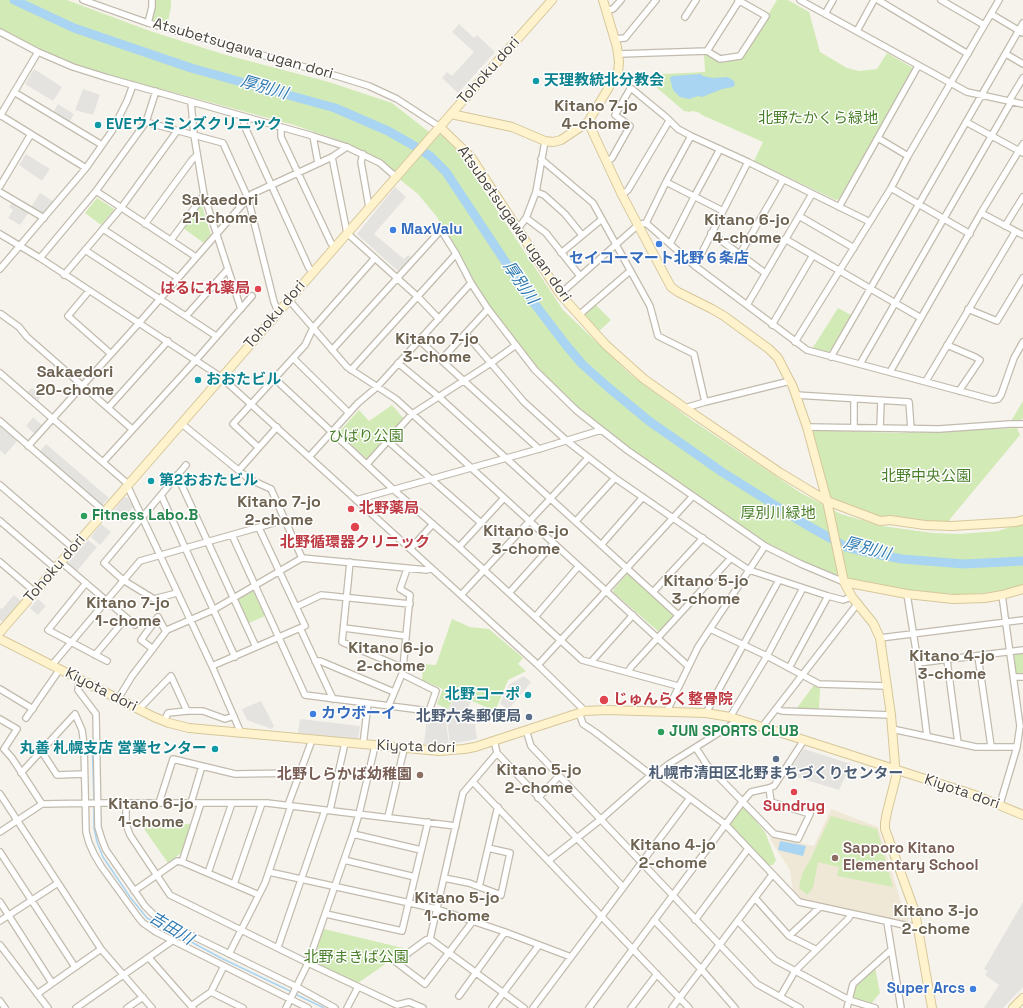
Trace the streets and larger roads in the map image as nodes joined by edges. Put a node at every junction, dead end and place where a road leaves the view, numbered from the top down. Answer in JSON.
{"nodes":[{"id":1,"x":83,"y":0,"type":"edge"},
{"id":2,"x":152,"y":0,"type":"edge"},
{"id":3,"x":552,"y":0,"type":"edge"},
{"id":4,"x":603,"y":0,"type":"edge"},
{"id":5,"x":621,"y":0,"type":"edge"},
{"id":6,"x":656,"y":0,"type":"edge"},
{"id":7,"x":696,"y":0,"type":"edge"},
{"id":8,"x":800,"y":0,"type":"edge"},
{"id":9,"x":833,"y":0,"type":"edge"},
{"id":10,"x":874,"y":0,"type":"edge"},
{"id":11,"x":878,"y":0,"type":"edge"},
{"id":12,"x":941,"y":0,"type":"edge"},
{"id":13,"x":999,"y":0,"type":"edge"},
{"id":14,"x":738,"y":1,"type":"edge"},
{"id":15,"x":606,"y":10,"type":"junction"},
{"id":16,"x":825,"y":14,"type":"junction"},
{"id":17,"x":991,"y":14,"type":"junction"},
{"id":18,"x":685,"y":17,"type":"dead end"},
{"id":19,"x":148,"y":22,"type":"junction"},
{"id":20,"x":1023,"y":22,"type":"edge"},
{"id":21,"x":984,"y":25,"type":"junction"},
{"id":22,"x":857,"y":31,"type":"junction"},
{"id":23,"x":0,"y":32,"type":"edge"},
{"id":24,"x":1021,"y":32,"type":"edge"},
{"id":25,"x":614,"y":39,"type":"junction"},
{"id":26,"x":707,"y":51,"type":"junction"},
{"id":27,"x":38,"y":52,"type":"junction"},
{"id":28,"x":619,"y":54,"type":"junction"},
{"id":29,"x":968,"y":54,"type":"junction"},
{"id":30,"x":1006,"y":54,"type":"junction"},
{"id":31,"x":1023,"y":64,"type":"edge"},
{"id":32,"x":918,"y":66,"type":"junction"},
{"id":33,"x":1023,"y":78,"type":"edge"},
{"id":34,"x":951,"y":83,"type":"junction"},
{"id":35,"x":133,"y":85,"type":"junction"},
{"id":36,"x":14,"y":92,"type":"junction"},
{"id":37,"x":156,"y":92,"type":"junction"},
{"id":38,"x":981,"y":96,"type":"junction"},
{"id":39,"x":1010,"y":101,"type":"junction"},
{"id":40,"x":191,"y":102,"type":"junction"},
{"id":41,"x":1023,"y":104,"type":"edge"},
{"id":42,"x":451,"y":114,"type":"junction"},
{"id":43,"x":0,"y":116,"type":"edge"},
{"id":44,"x":244,"y":117,"type":"junction"},
{"id":45,"x":669,"y":121,"type":"junction"},
{"id":46,"x":146,"y":122,"type":"junction"},
{"id":47,"x":588,"y":122,"type":"junction"},
{"id":48,"x":966,"y":122,"type":"junction"},
{"id":49,"x":281,"y":127,"type":"junction"},
{"id":50,"x":440,"y":127,"type":"junction"},
{"id":51,"x":177,"y":131,"type":"junction"},
{"id":52,"x":31,"y":134,"type":"junction"},
{"id":53,"x":194,"y":135,"type":"junction"},
{"id":54,"x":313,"y":136,"type":"junction"},
{"id":55,"x":691,"y":136,"type":"junction"},
{"id":56,"x":992,"y":136,"type":"junction"},
{"id":57,"x":878,"y":138,"type":"junction"},
{"id":58,"x":545,"y":141,"type":"junction"},
{"id":59,"x":1023,"y":144,"type":"edge"},
{"id":60,"x":102,"y":145,"type":"junction"},
{"id":61,"x":347,"y":147,"type":"junction"},
{"id":62,"x":720,"y":149,"type":"junction"},
{"id":63,"x":1021,"y":152,"type":"edge"},
{"id":64,"x":363,"y":154,"type":"junction"},
{"id":65,"x":197,"y":155,"type":"junction"},
{"id":66,"x":908,"y":156,"type":"junction"},
{"id":67,"x":332,"y":157,"type":"junction"},
{"id":68,"x":541,"y":158,"type":"junction"},
{"id":69,"x":606,"y":162,"type":"junction"},
{"id":70,"x":748,"y":162,"type":"junction"},
{"id":71,"x":318,"y":163,"type":"junction"},
{"id":72,"x":86,"y":168,"type":"junction"},
{"id":73,"x":298,"y":172,"type":"junction"},
{"id":74,"x":396,"y":177,"type":"junction"},
{"id":75,"x":783,"y":180,"type":"junction"},
{"id":76,"x":666,"y":182,"type":"junction"},
{"id":77,"x":271,"y":185,"type":"junction"},
{"id":78,"x":0,"y":186,"type":"edge"},
{"id":79,"x":891,"y":188,"type":"junction"},
{"id":80,"x":96,"y":191,"type":"junction"},
{"id":81,"x":0,"y":192,"type":"edge"},
{"id":82,"x":536,"y":192,"type":"junction"},
{"id":83,"x":812,"y":194,"type":"junction"},
{"id":84,"x":204,"y":195,"type":"junction"},
{"id":85,"x":622,"y":195,"type":"junction"},
{"id":86,"x":694,"y":197,"type":"junction"},
{"id":87,"x":1023,"y":197,"type":"edge"},
{"id":88,"x":248,"y":198,"type":"junction"},
{"id":89,"x":919,"y":204,"type":"junction"},
{"id":90,"x":370,"y":207,"type":"junction"},
{"id":91,"x":839,"y":207,"type":"junction"},
{"id":92,"x":121,"y":208,"type":"junction"},
{"id":93,"x":723,"y":211,"type":"junction"},
{"id":94,"x":981,"y":213,"type":"junction"},
{"id":95,"x":799,"y":216,"type":"junction"},
{"id":96,"x":44,"y":218,"type":"junction"},
{"id":97,"x":526,"y":218,"type":"junction"},
{"id":98,"x":602,"y":219,"type":"junction"},
{"id":99,"x":945,"y":219,"type":"junction"},
{"id":100,"x":870,"y":222,"type":"junction"},
{"id":101,"x":646,"y":223,"type":"junction"},
{"id":102,"x":145,"y":224,"type":"junction"},
{"id":103,"x":638,"y":225,"type":"junction"},
{"id":104,"x":1005,"y":226,"type":"junction"},
{"id":105,"x":103,"y":229,"type":"junction"},
{"id":106,"x":517,"y":230,"type":"junction"},
{"id":107,"x":1015,"y":232,"type":"junction"},
{"id":108,"x":347,"y":233,"type":"junction"},
{"id":109,"x":711,"y":233,"type":"junction"},
{"id":110,"x":0,"y":234,"type":"edge"},
{"id":111,"x":216,"y":234,"type":"junction"},
{"id":112,"x":970,"y":234,"type":"junction"},
{"id":113,"x":1023,"y":235,"type":"edge"},
{"id":114,"x":582,"y":236,"type":"junction"},
{"id":115,"x":785,"y":239,"type":"junction"},
{"id":116,"x":171,"y":240,"type":"junction"},
{"id":117,"x":615,"y":244,"type":"junction"},
{"id":118,"x":670,"y":244,"type":"junction"},
{"id":119,"x":20,"y":246,"type":"junction"},
{"id":120,"x":335,"y":247,"type":"junction"},
{"id":121,"x":854,"y":248,"type":"junction"},
{"id":122,"x":85,"y":250,"type":"junction"},
{"id":123,"x":561,"y":253,"type":"junction"},
{"id":124,"x":456,"y":254,"type":"junction"},
{"id":125,"x":740,"y":254,"type":"junction"},
{"id":126,"x":813,"y":255,"type":"junction"},
{"id":127,"x":40,"y":258,"type":"junction"},
{"id":128,"x":196,"y":258,"type":"junction"},
{"id":129,"x":375,"y":258,"type":"junction"},
{"id":130,"x":695,"y":266,"type":"junction"},
{"id":131,"x":0,"y":269,"type":"edge"},
{"id":132,"x":228,"y":269,"type":"junction"},
{"id":133,"x":840,"y":270,"type":"junction"},
{"id":134,"x":630,"y":271,"type":"junction"},
{"id":135,"x":313,"y":272,"type":"junction"},
{"id":136,"x":765,"y":273,"type":"junction"},
{"id":137,"x":64,"y":275,"type":"junction"},
{"id":138,"x":580,"y":276,"type":"junction"},
{"id":139,"x":178,"y":278,"type":"junction"},
{"id":140,"x":397,"y":278,"type":"junction"},
{"id":141,"x":1023,"y":278,"type":"edge"},
{"id":142,"x":471,"y":283,"type":"junction"},
{"id":143,"x":870,"y":289,"type":"junction"},
{"id":144,"x":89,"y":291,"type":"junction"},
{"id":145,"x":560,"y":294,"type":"junction"},
{"id":146,"x":252,"y":296,"type":"dead end"},
{"id":147,"x":418,"y":297,"type":"junction"},
{"id":148,"x":160,"y":299,"type":"junction"},
{"id":149,"x":289,"y":300,"type":"junction"},
{"id":150,"x":895,"y":303,"type":"junction"},
{"id":151,"x":747,"y":305,"type":"junction"},
{"id":152,"x":241,"y":309,"type":"junction"},
{"id":153,"x":488,"y":309,"type":"junction"},
{"id":154,"x":968,"y":309,"type":"junction"},
{"id":155,"x":278,"y":312,"type":"junction"},
{"id":156,"x":0,"y":314,"type":"edge"},
{"id":157,"x":579,"y":315,"type":"junction"},
{"id":158,"x":186,"y":316,"type":"junction"},
{"id":159,"x":921,"y":318,"type":"junction"},
{"id":160,"x":439,"y":319,"type":"junction"},
{"id":161,"x":139,"y":323,"type":"junction"},
{"id":162,"x":772,"y":325,"type":"junction"},
{"id":163,"x":313,"y":328,"type":"junction"},
{"id":164,"x":466,"y":334,"type":"junction"},
{"id":165,"x":216,"y":336,"type":"junction"},
{"id":166,"x":419,"y":340,"type":"junction"},
{"id":167,"x":168,"y":342,"type":"junction"},
{"id":168,"x":795,"y":342,"type":"junction"},
{"id":169,"x":1023,"y":342,"type":"edge"},
{"id":170,"x":516,"y":345,"type":"junction"},
{"id":171,"x":947,"y":345,"type":"junction"},
{"id":172,"x":332,"y":350,"type":"junction"},
{"id":173,"x":111,"y":354,"type":"junction"},
{"id":174,"x":831,"y":357,"type":"junction"},
{"id":175,"x":294,"y":358,"type":"junction"},
{"id":176,"x":196,"y":360,"type":"junction"},
{"id":177,"x":441,"y":360,"type":"junction"},
{"id":178,"x":398,"y":363,"type":"junction"},
{"id":179,"x":491,"y":363,"type":"junction"},
{"id":180,"x":860,"y":364,"type":"junction"},
{"id":181,"x":351,"y":370,"type":"junction"},
{"id":182,"x":890,"y":372,"type":"junction"},
{"id":183,"x":0,"y":373,"type":"edge"},
{"id":184,"x":221,"y":377,"type":"junction"},
{"id":185,"x":275,"y":379,"type":"junction"},
{"id":186,"x":463,"y":381,"type":"junction"},
{"id":187,"x":790,"y":381,"type":"junction"},
{"id":188,"x":926,"y":381,"type":"junction"},
{"id":189,"x":82,"y":386,"type":"junction"},
{"id":190,"x":377,"y":387,"type":"junction"},
{"id":191,"x":959,"y":391,"type":"junction"},
{"id":192,"x":796,"y":395,"type":"junction"},
{"id":193,"x":439,"y":397,"type":"junction"},
{"id":194,"x":854,"y":399,"type":"junction"},
{"id":195,"x":881,"y":401,"type":"junction"},
{"id":196,"x":705,"y":402,"type":"junction"},
{"id":197,"x":252,"y":404,"type":"junction"},
{"id":198,"x":108,"y":408,"type":"junction"},
{"id":199,"x":685,"y":408,"type":"junction"},
{"id":200,"x":349,"y":413,"type":"junction"},
{"id":201,"x":412,"y":414,"type":"junction"},
{"id":202,"x":53,"y":419,"type":"junction"},
{"id":203,"x":0,"y":421,"type":"edge"},
{"id":204,"x":182,"y":424,"type":"junction"},
{"id":205,"x":1023,"y":424,"type":"edge"},
{"id":206,"x":277,"y":427,"type":"junction"},
{"id":207,"x":807,"y":427,"type":"junction"},
{"id":208,"x":854,"y":428,"type":"junction"},
{"id":209,"x":880,"y":428,"type":"junction"},
{"id":210,"x":132,"y":429,"type":"junction"},
{"id":211,"x":911,"y":429,"type":"junction"},
{"id":212,"x":601,"y":430,"type":"junction"},
{"id":213,"x":332,"y":431,"type":"junction"},
{"id":214,"x":388,"y":441,"type":"junction"},
{"id":215,"x":567,"y":441,"type":"junction"},
{"id":216,"x":28,"y":446,"type":"junction"},
{"id":217,"x":258,"y":447,"type":"junction"},
{"id":218,"x":539,"y":449,"type":"junction"},
{"id":219,"x":309,"y":457,"type":"junction"},
{"id":220,"x":506,"y":458,"type":"junction"},
{"id":221,"x":588,"y":458,"type":"junction"},
{"id":222,"x":103,"y":462,"type":"junction"},
{"id":223,"x":367,"y":464,"type":"junction"},
{"id":224,"x":186,"y":465,"type":"dead end"},
{"id":225,"x":471,"y":468,"type":"junction"},
{"id":226,"x":239,"y":470,"type":"junction"},
{"id":227,"x":177,"y":475,"type":"junction"},
{"id":228,"x":615,"y":478,"type":"junction"},
{"id":229,"x":431,"y":479,"type":"junction"},
{"id":230,"x":0,"y":485,"type":"edge"},
{"id":231,"x":128,"y":485,"type":"junction"},
{"id":232,"x":394,"y":490,"type":"junction"},
{"id":233,"x":160,"y":495,"type":"junction"},
{"id":234,"x":693,"y":496,"type":"junction"},
{"id":235,"x":643,"y":497,"type":"junction"},
{"id":236,"x":504,"y":498,"type":"junction"},
{"id":237,"x":550,"y":498,"type":"junction"},
{"id":238,"x":356,"y":500,"type":"junction"},
{"id":239,"x":827,"y":501,"type":"junction"},
{"id":240,"x":104,"y":511,"type":"junction"},
{"id":241,"x":143,"y":517,"type":"junction"},
{"id":242,"x":673,"y":518,"type":"junction"},
{"id":243,"x":284,"y":520,"type":"junction"},
{"id":244,"x":530,"y":520,"type":"junction"},
{"id":245,"x":1023,"y":520,"type":"edge"},
{"id":246,"x":0,"y":521,"type":"edge"},
{"id":247,"x":576,"y":521,"type":"junction"},
{"id":248,"x":481,"y":523,"type":"junction"},
{"id":249,"x":433,"y":524,"type":"junction"},
{"id":250,"x":259,"y":528,"type":"junction"},
{"id":251,"x":232,"y":535,"type":"junction"},
{"id":252,"x":703,"y":538,"type":"junction"},
{"id":253,"x":208,"y":541,"type":"junction"},
{"id":254,"x":553,"y":544,"type":"junction"},
{"id":255,"x":601,"y":545,"type":"junction"},
{"id":256,"x":765,"y":546,"type":"junction"},
{"id":257,"x":73,"y":548,"type":"junction"},
{"id":258,"x":184,"y":548,"type":"junction"},
{"id":259,"x":460,"y":548,"type":"junction"},
{"id":260,"x":410,"y":550,"type":"junction"},
{"id":261,"x":160,"y":554,"type":"junction"},
{"id":262,"x":302,"y":558,"type":"junction"},
{"id":263,"x":731,"y":558,"type":"junction"},
{"id":264,"x":350,"y":562,"type":"junction"},
{"id":265,"x":1,"y":565,"type":"edge"},
{"id":266,"x":58,"y":565,"type":"junction"},
{"id":267,"x":578,"y":567,"type":"junction"},
{"id":268,"x":431,"y":568,"type":"junction"},
{"id":269,"x":626,"y":568,"type":"junction"},
{"id":270,"x":407,"y":569,"type":"junction"},
{"id":271,"x":484,"y":570,"type":"junction"},
{"id":272,"x":749,"y":570,"type":"junction"},
{"id":273,"x":279,"y":572,"type":"junction"},
{"id":274,"x":123,"y":580,"type":"junction"},
{"id":275,"x":779,"y":580,"type":"junction"},
{"id":276,"x":844,"y":582,"type":"junction"},
{"id":277,"x":86,"y":583,"type":"junction"},
{"id":278,"x":254,"y":586,"type":"junction"},
{"id":279,"x":804,"y":588,"type":"junction"},
{"id":280,"x":1023,"y":589,"type":"edge"},
{"id":281,"x":606,"y":591,"type":"junction"},
{"id":282,"x":35,"y":592,"type":"junction"},
{"id":283,"x":654,"y":592,"type":"junction"},
{"id":284,"x":177,"y":593,"type":"junction"},
{"id":285,"x":509,"y":593,"type":"junction"},
{"id":286,"x":907,"y":594,"type":"junction"},
{"id":287,"x":461,"y":595,"type":"junction"},
{"id":288,"x":1002,"y":595,"type":"junction"},
{"id":289,"x":828,"y":596,"type":"junction"},
{"id":290,"x":852,"y":596,"type":"junction"},
{"id":291,"x":233,"y":598,"type":"junction"},
{"id":292,"x":347,"y":598,"type":"junction"},
{"id":293,"x":106,"y":600,"type":"junction"},
{"id":294,"x":858,"y":603,"type":"junction"},
{"id":295,"x":410,"y":604,"type":"junction"},
{"id":296,"x":296,"y":607,"type":"junction"},
{"id":297,"x":213,"y":610,"type":"junction"},
{"id":298,"x":633,"y":615,"type":"junction"},
{"id":299,"x":678,"y":615,"type":"junction"},
{"id":300,"x":534,"y":617,"type":"junction"},
{"id":301,"x":126,"y":618,"type":"junction"},
{"id":302,"x":1023,"y":620,"type":"edge"},
{"id":303,"x":190,"y":621,"type":"junction"},
{"id":304,"x":1006,"y":622,"type":"junction"},
{"id":305,"x":135,"y":625,"type":"dead end"},
{"id":306,"x":300,"y":628,"type":"junction"},
{"id":307,"x":344,"y":628,"type":"junction"},
{"id":308,"x":710,"y":629,"type":"junction"},
{"id":309,"x":167,"y":630,"type":"junction"},
{"id":310,"x":0,"y":632,"type":"edge"},
{"id":311,"x":913,"y":634,"type":"junction"},
{"id":312,"x":406,"y":636,"type":"junction"},
{"id":313,"x":278,"y":637,"type":"junction"},
{"id":314,"x":658,"y":638,"type":"junction"},
{"id":315,"x":880,"y":638,"type":"junction"},
{"id":316,"x":0,"y":639,"type":"edge"},
{"id":317,"x":561,"y":640,"type":"junction"},
{"id":318,"x":71,"y":642,"type":"junction"},
{"id":319,"x":743,"y":645,"type":"junction"},
{"id":320,"x":256,"y":648,"type":"junction"},
{"id":321,"x":153,"y":649,"type":"junction"},
{"id":322,"x":1023,"y":650,"type":"edge"},
{"id":323,"x":1010,"y":651,"type":"junction"},
{"id":324,"x":96,"y":655,"type":"junction"},
{"id":325,"x":767,"y":656,"type":"junction"},
{"id":326,"x":978,"y":656,"type":"junction"},
{"id":327,"x":235,"y":657,"type":"junction"},
{"id":328,"x":947,"y":660,"type":"junction"},
{"id":329,"x":107,"y":661,"type":"dead end"},
{"id":330,"x":315,"y":661,"type":"junction"},
{"id":331,"x":591,"y":662,"type":"junction"},
{"id":332,"x":918,"y":663,"type":"junction"},
{"id":333,"x":538,"y":665,"type":"junction"},
{"id":334,"x":212,"y":666,"type":"junction"},
{"id":335,"x":688,"y":666,"type":"junction"},
{"id":336,"x":56,"y":667,"type":"junction"},
{"id":337,"x":403,"y":668,"type":"junction"},
{"id":338,"x":789,"y":668,"type":"junction"},
{"id":339,"x":628,"y":672,"type":"junction"},
{"id":340,"x":402,"y":674,"type":"junction"},
{"id":341,"x":802,"y":675,"type":"junction"},
{"id":342,"x":1014,"y":677,"type":"junction"},
{"id":343,"x":1023,"y":677,"type":"edge"},
{"id":344,"x":79,"y":679,"type":"junction"},
{"id":345,"x":678,"y":686,"type":"junction"},
{"id":346,"x":887,"y":686,"type":"junction"},
{"id":347,"x":0,"y":690,"type":"edge"},
{"id":348,"x":394,"y":692,"type":"junction"},
{"id":349,"x":118,"y":699,"type":"junction"},
{"id":350,"x":333,"y":699,"type":"junction"},
{"id":351,"x":368,"y":703,"type":"junction"},
{"id":352,"x":389,"y":705,"type":"junction"},
{"id":353,"x":33,"y":709,"type":"junction"},
{"id":354,"x":139,"y":709,"type":"junction"},
{"id":355,"x":776,"y":709,"type":"junction"},
{"id":356,"x":187,"y":711,"type":"junction"},
{"id":357,"x":667,"y":711,"type":"junction"},
{"id":358,"x":582,"y":712,"type":"junction"},
{"id":359,"x":706,"y":713,"type":"junction"},
{"id":360,"x":891,"y":715,"type":"junction"},
{"id":361,"x":234,"y":716,"type":"junction"},
{"id":362,"x":730,"y":717,"type":"junction"},
{"id":363,"x":26,"y":718,"type":"dead end"},
{"id":364,"x":0,"y":719,"type":"edge"},
{"id":365,"x":739,"y":720,"type":"junction"},
{"id":366,"x":164,"y":721,"type":"junction"},
{"id":367,"x":1022,"y":725,"type":"edge"},
{"id":368,"x":762,"y":727,"type":"junction"},
{"id":369,"x":892,"y":728,"type":"junction"},
{"id":370,"x":526,"y":730,"type":"junction"},
{"id":371,"x":241,"y":733,"type":"junction"},
{"id":372,"x":927,"y":736,"type":"junction"},
{"id":373,"x":312,"y":740,"type":"junction"},
{"id":374,"x":494,"y":740,"type":"junction"},
{"id":375,"x":804,"y":740,"type":"junction"},
{"id":376,"x":346,"y":743,"type":"junction"},
{"id":377,"x":958,"y":743,"type":"junction"},
{"id":378,"x":364,"y":745,"type":"junction"},
{"id":379,"x":374,"y":746,"type":"junction"},
{"id":380,"x":991,"y":746,"type":"junction"},
{"id":381,"x":1017,"y":747,"type":"junction"},
{"id":382,"x":696,"y":748,"type":"junction"},
{"id":383,"x":404,"y":749,"type":"junction"},
{"id":384,"x":42,"y":752,"type":"junction"},
{"id":385,"x":497,"y":753,"type":"junction"},
{"id":386,"x":202,"y":766,"type":"junction"},
{"id":387,"x":895,"y":769,"type":"junction"},
{"id":388,"x":21,"y":773,"type":"junction"},
{"id":389,"x":299,"y":773,"type":"junction"},
{"id":390,"x":84,"y":774,"type":"junction"},
{"id":391,"x":654,"y":774,"type":"junction"},
{"id":392,"x":559,"y":776,"type":"junction"},
{"id":393,"x":473,"y":782,"type":"junction"},
{"id":394,"x":769,"y":788,"type":"junction"},
{"id":395,"x":0,"y":794,"type":"edge"},
{"id":396,"x":538,"y":798,"type":"junction"},
{"id":397,"x":690,"y":798,"type":"junction"},
{"id":398,"x":743,"y":801,"type":"junction"},
{"id":399,"x":97,"y":803,"type":"junction"},
{"id":400,"x":159,"y":803,"type":"junction"},
{"id":401,"x":191,"y":803,"type":"junction"},
{"id":402,"x":201,"y":803,"type":"junction"},
{"id":403,"x":232,"y":803,"type":"junction"},
{"id":404,"x":262,"y":803,"type":"junction"},
{"id":405,"x":42,"y":804,"type":"junction"},
{"id":406,"x":86,"y":804,"type":"junction"},
{"id":407,"x":126,"y":804,"type":"junction"},
{"id":408,"x":1000,"y":804,"type":"junction"},
{"id":409,"x":290,"y":806,"type":"junction"},
{"id":410,"x":498,"y":807,"type":"junction"},
{"id":411,"x":327,"y":810,"type":"junction"},
{"id":412,"x":359,"y":814,"type":"junction"},
{"id":413,"x":1023,"y":815,"type":"edge"},
{"id":414,"x":388,"y":817,"type":"junction"},
{"id":415,"x":600,"y":820,"type":"junction"},
{"id":416,"x":18,"y":821,"type":"junction"},
{"id":417,"x":428,"y":822,"type":"junction"},
{"id":418,"x":725,"y":824,"type":"junction"},
{"id":419,"x":456,"y":826,"type":"junction"},
{"id":420,"x":0,"y":832,"type":"edge"},
{"id":421,"x":353,"y":834,"type":"junction"},
{"id":422,"x":577,"y":838,"type":"junction"},
{"id":423,"x":488,"y":848,"type":"junction"},
{"id":424,"x":748,"y":849,"type":"junction"},
{"id":425,"x":421,"y":850,"type":"junction"},
{"id":426,"x":0,"y":852,"type":"edge"},
{"id":427,"x":344,"y":860,"type":"junction"},
{"id":428,"x":549,"y":860,"type":"junction"},
{"id":429,"x":182,"y":862,"type":"junction"},
{"id":430,"x":641,"y":863,"type":"junction"},
{"id":431,"x":269,"y":872,"type":"junction"},
{"id":432,"x":208,"y":873,"type":"junction"},
{"id":433,"x":157,"y":875,"type":"junction"},
{"id":434,"x":772,"y":875,"type":"junction"},
{"id":435,"x":415,"y":877,"type":"junction"},
{"id":436,"x":444,"y":878,"type":"junction"},
{"id":437,"x":300,"y":879,"type":"junction"},
{"id":438,"x":58,"y":883,"type":"junction"},
{"id":439,"x":234,"y":884,"type":"junction"},
{"id":440,"x":335,"y":887,"type":"junction"},
{"id":441,"x":479,"y":887,"type":"junction"},
{"id":442,"x":623,"y":887,"type":"junction"},
{"id":443,"x":134,"y":891,"type":"junction"},
{"id":444,"x":259,"y":895,"type":"junction"},
{"id":445,"x":672,"y":896,"type":"junction"},
{"id":446,"x":755,"y":898,"type":"junction"},
{"id":447,"x":32,"y":900,"type":"junction"},
{"id":448,"x":0,"y":902,"type":"edge"},
{"id":449,"x":409,"y":903,"type":"junction"},
{"id":450,"x":820,"y":907,"type":"junction"},
{"id":451,"x":437,"y":910,"type":"junction"},
{"id":452,"x":326,"y":914,"type":"junction"},
{"id":453,"x":851,"y":914,"type":"junction"},
{"id":454,"x":8,"y":915,"type":"junction"},
{"id":455,"x":602,"y":916,"type":"junction"},
{"id":456,"x":654,"y":920,"type":"junction"},
{"id":457,"x":695,"y":920,"type":"junction"},
{"id":458,"x":0,"y":921,"type":"edge"},
{"id":459,"x":472,"y":921,"type":"junction"},
{"id":460,"x":738,"y":922,"type":"junction"},
{"id":461,"x":887,"y":922,"type":"junction"},
{"id":462,"x":918,"y":928,"type":"junction"},
{"id":463,"x":242,"y":930,"type":"junction"},
{"id":464,"x":505,"y":932,"type":"junction"},
{"id":465,"x":789,"y":936,"type":"junction"},
{"id":466,"x":430,"y":939,"type":"junction"},
{"id":467,"x":172,"y":941,"type":"junction"},
{"id":468,"x":0,"y":945,"type":"edge"},
{"id":469,"x":539,"y":945,"type":"junction"},
{"id":470,"x":720,"y":945,"type":"junction"},
{"id":471,"x":278,"y":948,"type":"junction"},
{"id":472,"x":101,"y":949,"type":"junction"},
{"id":473,"x":633,"y":949,"type":"junction"},
{"id":474,"x":815,"y":949,"type":"junction"},
{"id":475,"x":891,"y":950,"type":"junction"},
{"id":476,"x":449,"y":953,"type":"junction"},
{"id":477,"x":230,"y":954,"type":"junction"},
{"id":478,"x":572,"y":957,"type":"junction"},
{"id":479,"x":148,"y":958,"type":"junction"},
{"id":480,"x":308,"y":963,"type":"junction"},
{"id":481,"x":224,"y":966,"type":"junction"},
{"id":482,"x":75,"y":967,"type":"junction"},
{"id":483,"x":701,"y":969,"type":"junction"},
{"id":484,"x":795,"y":971,"type":"junction"},
{"id":485,"x":476,"y":973,"type":"junction"},
{"id":486,"x":657,"y":974,"type":"junction"},
{"id":487,"x":124,"y":975,"type":"junction"},
{"id":488,"x":52,"y":984,"type":"junction"},
{"id":489,"x":296,"y":987,"type":"junction"},
{"id":490,"x":358,"y":987,"type":"junction"},
{"id":491,"x":211,"y":992,"type":"junction"},
{"id":492,"x":503,"y":993,"type":"junction"},
{"id":493,"x":37,"y":994,"type":"junction"},
{"id":494,"x":459,"y":996,"type":"dead end"},
{"id":495,"x":143,"y":997,"type":"junction"},
{"id":496,"x":780,"y":997,"type":"junction"},
{"id":497,"x":680,"y":998,"type":"junction"},
{"id":498,"x":1023,"y":998,"type":"edge"},
{"id":499,"x":291,"y":1000,"type":"junction"},
{"id":500,"x":849,"y":1000,"type":"junction"},
{"id":501,"x":0,"y":1001,"type":"edge"},
{"id":502,"x":791,"y":1006,"type":"edge"},
{"id":503,"x":192,"y":1007,"type":"edge"},
{"id":504,"x":1016,"y":1007,"type":"edge"},
{"id":505,"x":5,"y":1008,"type":"edge"},
{"id":506,"x":48,"y":1008,"type":"edge"},
{"id":507,"x":76,"y":1008,"type":"edge"},
{"id":508,"x":127,"y":1008,"type":"edge"},
{"id":509,"x":152,"y":1008,"type":"edge"},
{"id":510,"x":243,"y":1008,"type":"edge"},
{"id":511,"x":286,"y":1008,"type":"edge"},
{"id":512,"x":308,"y":1008,"type":"edge"},
{"id":513,"x":336,"y":1008,"type":"edge"},
{"id":514,"x":347,"y":1008,"type":"edge"},
{"id":515,"x":423,"y":1008,"type":"edge"},
{"id":516,"x":492,"y":1008,"type":"edge"},
{"id":517,"x":524,"y":1008,"type":"edge"},
{"id":518,"x":533,"y":1008,"type":"edge"},
{"id":519,"x":589,"y":1008,"type":"edge"},
{"id":520,"x":631,"y":1008,"type":"edge"},
{"id":521,"x":672,"y":1008,"type":"edge"},
{"id":522,"x":689,"y":1008,"type":"edge"},
{"id":523,"x":735,"y":1008,"type":"edge"},
{"id":524,"x":800,"y":1008,"type":"edge"},
{"id":525,"x":847,"y":1008,"type":"edge"},
{"id":526,"x":875,"y":1008,"type":"edge"},
{"id":527,"x":901,"y":1008,"type":"edge"},
{"id":528,"x":932,"y":1008,"type":"edge"}],
"edges":[{"from":1,"to":19,"type":"street","name":"Atsubetsugawa ugan dori"},
{"from":2,"to":19,"type":"street"},
{"from":3,"to":42,"type":"street","name":"Tohoku dori"},
{"from":4,"to":15,"type":"street"},
{"from":5,"to":15,"type":"street"},
{"from":6,"to":25,"type":"street"},
{"from":7,"to":18,"type":"street"},
{"from":8,"to":16,"type":"street"},
{"from":9,"to":16,"type":"street"},
{"from":10,"to":22,"type":"street"},
{"from":11,"to":29,"type":"street"},
{"from":12,"to":21,"type":"street"},
{"from":13,"to":17,"type":"street"},
{"from":14,"to":26,"type":"street"},
{"from":14,"to":26,"type":"street"},
{"from":15,"to":25,"type":"street"},
{"from":16,"to":22,"type":"street"},
{"from":17,"to":21,"type":"street"},
{"from":17,"to":24,"type":"street"},
{"from":19,"to":50,"type":"street","name":"Atsubetsugawa ugan dori"},
{"from":20,"to":24,"type":"street"},
{"from":21,"to":29,"type":"street"},
{"from":22,"to":32,"type":"street"},
{"from":23,"to":27,"type":"street"},
{"from":24,"to":30,"type":"street"},
{"from":25,"to":28,"type":"street"},
{"from":26,"to":28,"type":"street"},
{"from":27,"to":35,"type":"street"},
{"from":27,"to":36,"type":"street"},
{"from":28,"to":47,"type":"street"},
{"from":29,"to":34,"type":"street"},
{"from":30,"to":31,"type":"street"},
{"from":30,"to":38,"type":"street"},
{"from":32,"to":34,"type":"street"},
{"from":32,"to":57,"type":"street"},
{"from":33,"to":39,"type":"street"},
{"from":34,"to":38,"type":"street"},
{"from":34,"to":66,"type":"street"},
{"from":35,"to":37,"type":"street"},
{"from":35,"to":60,"type":"street"},
{"from":36,"to":43,"type":"street"},
{"from":36,"to":60,"type":"street"},
{"from":37,"to":40,"type":"street"},
{"from":37,"to":46,"type":"street"},
{"from":38,"to":39,"type":"street"},
{"from":38,"to":48,"type":"street"},
{"from":39,"to":41,"type":"street"},
{"from":39,"to":56,"type":"street"},
{"from":40,"to":44,"type":"street"},
{"from":40,"to":53,"type":"street"},
{"from":42,"to":50,"type":"street","name":"Tohoku dori"},
{"from":42,"to":58,"type":"street"},
{"from":43,"to":52,"type":"street"},
{"from":44,"to":49,"type":"street"},
{"from":44,"to":77,"type":"street"},
{"from":45,"to":55,"type":"street"},
{"from":45,"to":69,"type":"street"},
{"from":45,"to":85,"type":"street"},
{"from":46,"to":51,"type":"street"},
{"from":46,"to":80,"type":"street"},
{"from":47,"to":58,"type":"street"},
{"from":47,"to":69,"type":"street"},
{"from":48,"to":56,"type":"street"},
{"from":48,"to":89,"type":"street"},
{"from":49,"to":54,"type":"street"},
{"from":49,"to":73,"type":"street"},
{"from":50,"to":74,"type":"street","name":"Tohoku dori"},
{"from":50,"to":106,"type":"street","name":"Atsubetsugawa ugan dori"},
{"from":51,"to":53,"type":"street"},
{"from":51,"to":92,"type":"street"},
{"from":52,"to":72,"type":"street"},
{"from":52,"to":78,"type":"street"},
{"from":53,"to":65,"type":"street"},
{"from":53,"to":88,"type":"street"},
{"from":54,"to":61,"type":"street"},
{"from":54,"to":71,"type":"street"},
{"from":55,"to":62,"type":"street"},
{"from":55,"to":76,"type":"street"},
{"from":56,"to":63,"type":"street"},
{"from":56,"to":99,"type":"street"},
{"from":57,"to":66,"type":"street"},
{"from":57,"to":91,"type":"street"},
{"from":58,"to":68,"type":"street"},
{"from":59,"to":63,"type":"street"},
{"from":60,"to":72,"type":"street"},
{"from":61,"to":64,"type":"street"},
{"from":61,"to":67,"type":"street"},
{"from":62,"to":70,"type":"street"},
{"from":62,"to":86,"type":"street"},
{"from":63,"to":94,"type":"street"},
{"from":64,"to":74,"type":"street"},
{"from":64,"to":90,"type":"street"},
{"from":65,"to":84,"type":"street"},
{"from":65,"to":102,"type":"street"},
{"from":66,"to":79,"type":"street"},
{"from":67,"to":71,"type":"street"},
{"from":67,"to":108,"type":"street"},
{"from":68,"to":82,"type":"street"},
{"from":68,"to":98,"type":"street"},
{"from":69,"to":85,"type":"street"},
{"from":70,"to":75,"type":"street"},
{"from":70,"to":93,"type":"street"},
{"from":71,"to":73,"type":"street"},
{"from":72,"to":96,"type":"street"},
{"from":73,"to":77,"type":"street"},
{"from":73,"to":120,"type":"street"},
{"from":74,"to":90,"type":"street","name":"Tohoku dori"},
{"from":75,"to":83,"type":"street"},
{"from":75,"to":125,"type":"street"},
{"from":76,"to":86,"type":"street"},
{"from":76,"to":101,"type":"street"},
{"from":77,"to":88,"type":"street"},
{"from":77,"to":135,"type":"street"},
{"from":79,"to":89,"type":"street"},
{"from":79,"to":100,"type":"street"},
{"from":80,"to":92,"type":"street"},
{"from":80,"to":127,"type":"street"},
{"from":81,"to":96,"type":"street"},
{"from":82,"to":97,"type":"street"},
{"from":82,"to":114,"type":"street"},
{"from":83,"to":91,"type":"street"},
{"from":83,"to":95,"type":"street"},
{"from":84,"to":111,"type":"street"},
{"from":84,"to":116,"type":"street"},
{"from":85,"to":103,"type":"street"},
{"from":86,"to":93,"type":"street"},
{"from":86,"to":118,"type":"street"},
{"from":87,"to":104,"type":"street"},
{"from":88,"to":111,"type":"street"},
{"from":88,"to":155,"type":"street"},
{"from":89,"to":99,"type":"street"},
{"from":89,"to":143,"type":"street"},
{"from":90,"to":108,"type":"street","name":"Tohoku dori"},
{"from":91,"to":100,"type":"street"},
{"from":92,"to":102,"type":"street"},
{"from":92,"to":105,"type":"street"},
{"from":93,"to":109,"type":"street"},
{"from":94,"to":104,"type":"street"},
{"from":94,"to":112,"type":"street"},
{"from":95,"to":115,"type":"street"},
{"from":95,"to":121,"type":"street"},
{"from":96,"to":119,"type":"street"},
{"from":97,"to":106,"type":"street"},
{"from":97,"to":123,"type":"street"},
{"from":98,"to":114,"type":"street"},
{"from":98,"to":117,"type":"street"},
{"from":99,"to":112,"type":"street"},
{"from":99,"to":150,"type":"street"},
{"from":100,"to":121,"type":"street"},
{"from":101,"to":103,"type":"street"},
{"from":101,"to":118,"type":"street"},
{"from":102,"to":116,"type":"street"},
{"from":103,"to":117,"type":"street"},
{"from":103,"to":187,"type":"street"},
{"from":104,"to":107,"type":"street"},
{"from":105,"to":122,"type":"street"},
{"from":105,"to":139,"type":"street"},
{"from":106,"to":145,"type":"street","name":"Atsubetsugawa ugan dori"},
{"from":107,"to":113,"type":"street"},
{"from":107,"to":154,"type":"street"},
{"from":108,"to":120,"type":"street","name":"Tohoku dori"},
{"from":108,"to":129,"type":"street"},
{"from":109,"to":125,"type":"street"},
{"from":109,"to":130,"type":"street"},
{"from":110,"to":119,"type":"street"},
{"from":111,"to":128,"type":"street"},
{"from":111,"to":132,"type":"street"},
{"from":112,"to":159,"type":"street"},
{"from":114,"to":123,"type":"street"},
{"from":115,"to":126,"type":"street"},
{"from":115,"to":136,"type":"street"},
{"from":116,"to":128,"type":"street"},
{"from":117,"to":134,"type":"street"},
{"from":117,"to":138,"type":"street"},
{"from":118,"to":130,"type":"street"},
{"from":119,"to":127,"type":"street"},
{"from":119,"to":131,"type":"street"},
{"from":120,"to":135,"type":"street","name":"Tohoku dori"},
{"from":121,"to":133,"type":"street"},
{"from":122,"to":137,"type":"street"},
{"from":122,"to":148,"type":"street"},
{"from":123,"to":138,"type":"street"},
{"from":124,"to":140,"type":"street"},
{"from":124,"to":142,"type":"street"},
{"from":124,"to":147,"type":"street"},
{"from":125,"to":136,"type":"street"},
{"from":126,"to":133,"type":"street"},
{"from":126,"to":162,"type":"street"},
{"from":127,"to":137,"type":"street"},
{"from":128,"to":139,"type":"street"},
{"from":129,"to":140,"type":"street"},
{"from":129,"to":163,"type":"street"},
{"from":130,"to":151,"type":"street"},
{"from":132,"to":152,"type":"street"},
{"from":132,"to":158,"type":"street"},
{"from":133,"to":143,"type":"street"},
{"from":133,"to":168,"type":"street"},
{"from":134,"to":157,"type":"street"},
{"from":134,"to":196,"type":"street"},
{"from":135,"to":149,"type":"street","name":"Tohoku dori"},
{"from":136,"to":151,"type":"street"},
{"from":137,"to":144,"type":"street"},
{"from":138,"to":145,"type":"street"},
{"from":139,"to":148,"type":"street"},
{"from":140,"to":147,"type":"street"},
{"from":140,"to":172,"type":"street"},
{"from":141,"to":154,"type":"street"},
{"from":142,"to":153,"type":"street"},
{"from":142,"to":160,"type":"street"},
{"from":143,"to":150,"type":"street"},
{"from":143,"to":174,"type":"street"},
{"from":144,"to":161,"type":"street"},
{"from":144,"to":173,"type":"street"},
{"from":145,"to":157,"type":"street","name":"Atsubetsugawa ugan dori"},
{"from":146,"to":152,"type":"street"},
{"from":147,"to":160,"type":"street"},
{"from":147,"to":181,"type":"street"},
{"from":148,"to":158,"type":"street"},
{"from":148,"to":161,"type":"street"},
{"from":149,"to":155,"type":"street","name":"Tohoku dori"},
{"from":149,"to":163,"type":"street"},
{"from":150,"to":159,"type":"street"},
{"from":150,"to":180,"type":"street"},
{"from":151,"to":162,"type":"street"},
{"from":152,"to":165,"type":"street"},
{"from":153,"to":164,"type":"street"},
{"from":153,"to":170,"type":"street"},
{"from":154,"to":171,"type":"street"},
{"from":155,"to":184,"type":"street","name":"Tohoku dori"},
{"from":156,"to":189,"type":"street"},
{"from":157,"to":199,"type":"street","name":"Atsubetsugawa ugan dori"},
{"from":158,"to":165,"type":"street"},
{"from":159,"to":182,"type":"street"},
{"from":160,"to":166,"type":"street"},
{"from":161,"to":167,"type":"street"},
{"from":161,"to":173,"type":"street"},
{"from":162,"to":168,"type":"street"},
{"from":163,"to":172,"type":"street"},
{"from":163,"to":175,"type":"street"},
{"from":164,"to":177,"type":"street"},
{"from":164,"to":179,"type":"street"},
{"from":165,"to":176,"type":"street"},
{"from":166,"to":177,"type":"street"},
{"from":166,"to":178,"type":"street"},
{"from":167,"to":176,"type":"street"},
{"from":167,"to":198,"type":"street"},
{"from":168,"to":174,"type":"street"},
{"from":169,"to":191,"type":"street"},
{"from":170,"to":179,"type":"street"},
{"from":170,"to":212,"type":"street"},
{"from":171,"to":188,"type":"street"},
{"from":171,"to":191,"type":"street"},
{"from":172,"to":181,"type":"street"},
{"from":173,"to":189,"type":"street"},
{"from":174,"to":180,"type":"street"},
{"from":175,"to":185,"type":"street"},
{"from":175,"to":200,"type":"street"},
{"from":176,"to":184,"type":"street"},
{"from":176,"to":210,"type":"street"},
{"from":177,"to":186,"type":"street"},
{"from":178,"to":190,"type":"street"},
{"from":178,"to":193,"type":"street"},
{"from":179,"to":186,"type":"street"},
{"from":179,"to":215,"type":"street"},
{"from":180,"to":182,"type":"street"},
{"from":181,"to":190,"type":"street"},
{"from":182,"to":188,"type":"street"},
{"from":183,"to":202,"type":"street"},
{"from":184,"to":197,"type":"street"},
{"from":184,"to":204,"type":"street","name":"Tohoku dori"},
{"from":185,"to":197,"type":"street"},
{"from":185,"to":213,"type":"street"},
{"from":186,"to":193,"type":"street"},
{"from":186,"to":218,"type":"street"},
{"from":187,"to":192,"type":"street"},
{"from":187,"to":196,"type":"street"},
{"from":188,"to":191,"type":"street"},
{"from":189,"to":198,"type":"street"},
{"from":189,"to":202,"type":"street"},
{"from":190,"to":200,"type":"street"},
{"from":190,"to":201,"type":"street"},
{"from":192,"to":194,"type":"street"},
{"from":192,"to":207,"type":"street"},
{"from":193,"to":201,"type":"street"},
{"from":193,"to":220,"type":"street"},
{"from":194,"to":195,"type":"street"},
{"from":194,"to":208,"type":"street"},
{"from":195,"to":209,"type":"street"},
{"from":195,"to":211,"type":"street"},
{"from":196,"to":199,"type":"street"},
{"from":197,"to":206,"type":"street"},
{"from":197,"to":217,"type":"street"},
{"from":198,"to":210,"type":"street"},
{"from":199,"to":239,"type":"street","name":"Atsubetsugawa ugan dori"},
{"from":200,"to":213,"type":"street"},
{"from":201,"to":214,"type":"street"},
{"from":201,"to":225,"type":"street"},
{"from":202,"to":216,"type":"street"},
{"from":202,"to":222,"type":"street"},
{"from":203,"to":216,"type":"street"},
{"from":204,"to":226,"type":"street"},
{"from":204,"to":231,"type":"street","name":"Tohoku dori"},
{"from":205,"to":211,"type":"street"},
{"from":206,"to":217,"type":"street"},
{"from":206,"to":219,"type":"street"},
{"from":207,"to":208,"type":"street"},
{"from":207,"to":239,"type":"street"},
{"from":208,"to":209,"type":"street"},
{"from":209,"to":211,"type":"street"},
{"from":210,"to":222,"type":"street"},
{"from":212,"to":215,"type":"street"},
{"from":212,"to":234,"type":"street"},
{"from":213,"to":219,"type":"street"},
{"from":213,"to":223,"type":"street"},
{"from":214,"to":223,"type":"street"},
{"from":214,"to":229,"type":"street"},
{"from":215,"to":218,"type":"street"},
{"from":215,"to":221,"type":"street"},
{"from":216,"to":240,"type":"street"},
{"from":217,"to":226,"type":"street"},
{"from":218,"to":220,"type":"street"},
{"from":219,"to":238,"type":"street"},
{"from":220,"to":225,"type":"street"},
{"from":220,"to":237,"type":"street"},
{"from":221,"to":228,"type":"street"},
{"from":221,"to":237,"type":"street"},
{"from":222,"to":231,"type":"street"},
{"from":223,"to":232,"type":"street"},
{"from":224,"to":227,"type":"street"},
{"from":225,"to":229,"type":"street"},
{"from":225,"to":236,"type":"street"},
{"from":226,"to":243,"type":"street"},
{"from":227,"to":233,"type":"street"},
{"from":227,"to":253,"type":"street"},
{"from":228,"to":235,"type":"street"},
{"from":228,"to":247,"type":"street"},
{"from":229,"to":232,"type":"street"},
{"from":229,"to":248,"type":"street"},
{"from":230,"to":257,"type":"street"},
{"from":231,"to":240,"type":"street","name":"Tohoku dori"},
{"from":231,"to":241,"type":"street"},
{"from":232,"to":238,"type":"street"},
{"from":232,"to":249,"type":"street"},
{"from":233,"to":241,"type":"street"},
{"from":233,"to":258,"type":"street"},
{"from":234,"to":242,"type":"street"},
{"from":234,"to":256,"type":"street"},
{"from":235,"to":242,"type":"street"},
{"from":235,"to":255,"type":"street"},
{"from":236,"to":244,"type":"street"},
{"from":236,"to":248,"type":"street"},
{"from":237,"to":244,"type":"street"},
{"from":237,"to":247,"type":"street"},
{"from":238,"to":260,"type":"street"},
{"from":239,"to":245,"type":"street","name":"Atsubetsugawa ugan dori"},
{"from":239,"to":276,"type":"street"},
{"from":240,"to":257,"type":"street","name":"Tohoku dori"},
{"from":241,"to":261,"type":"street"},
{"from":241,"to":274,"type":"street"},
{"from":242,"to":252,"type":"street"},
{"from":242,"to":269,"type":"street"},
{"from":243,"to":250,"type":"street"},
{"from":243,"to":262,"type":"street"},
{"from":244,"to":254,"type":"street"},
{"from":244,"to":271,"type":"street"},
{"from":246,"to":266,"type":"street"},
{"from":247,"to":255,"type":"street"},
{"from":248,"to":259,"type":"street"},
{"from":249,"to":259,"type":"street"},
{"from":249,"to":260,"type":"street"},
{"from":250,"to":251,"type":"street"},
{"from":250,"to":273,"type":"street"},
{"from":251,"to":253,"type":"street"},
{"from":251,"to":278,"type":"street"},
{"from":252,"to":263,"type":"street"},
{"from":252,"to":283,"type":"street"},
{"from":253,"to":258,"type":"street"},
{"from":253,"to":291,"type":"street"},
{"from":254,"to":267,"type":"street"},
{"from":254,"to":285,"type":"street"},
{"from":255,"to":269,"type":"street"},
{"from":256,"to":272,"type":"street"},
{"from":256,"to":276,"type":"street"},
{"from":257,"to":266,"type":"street","name":"Tohoku dori"},
{"from":258,"to":261,"type":"street"},
{"from":258,"to":297,"type":"street"},
{"from":259,"to":271,"type":"street"},
{"from":260,"to":268,"type":"street"},
{"from":261,"to":274,"type":"street"},
{"from":261,"to":284,"type":"street"},
{"from":262,"to":264,"type":"street"},
{"from":262,"to":273,"type":"street"},
{"from":263,"to":272,"type":"street"},
{"from":263,"to":299,"type":"street"},
{"from":264,"to":270,"type":"street"},
{"from":264,"to":292,"type":"street"},
{"from":265,"to":282,"type":"street"},
{"from":266,"to":277,"type":"street"},
{"from":266,"to":282,"type":"street","name":"Tohoku dori"},
{"from":267,"to":281,"type":"street"},
{"from":267,"to":300,"type":"street"},
{"from":268,"to":270,"type":"street"},
{"from":268,"to":287,"type":"street"},
{"from":269,"to":281,"type":"street"},
{"from":269,"to":283,"type":"street"},
{"from":270,"to":295,"type":"street"},
{"from":271,"to":285,"type":"street"},
{"from":271,"to":287,"type":"street"},
{"from":272,"to":275,"type":"street"},
{"from":272,"to":308,"type":"street"},
{"from":273,"to":278,"type":"street"},
{"from":273,"to":296,"type":"street"},
{"from":274,"to":284,"type":"street"},
{"from":274,"to":293,"type":"street"},
{"from":275,"to":279,"type":"street"},
{"from":275,"to":319,"type":"street"},
{"from":276,"to":286,"type":"street"},
{"from":276,"to":290,"type":"street"},
{"from":277,"to":293,"type":"street"},
{"from":277,"to":318,"type":"street"},
{"from":278,"to":291,"type":"street"},
{"from":278,"to":313,"type":"street"},
{"from":279,"to":289,"type":"street"},
{"from":279,"to":325,"type":"street"},
{"from":280,"to":288,"type":"street"},
{"from":281,"to":298,"type":"street"},
{"from":281,"to":317,"type":"street"},
{"from":282,"to":310,"type":"street","name":"Tohoku dori"},
{"from":283,"to":299,"type":"street"},
{"from":284,"to":303,"type":"street"},
{"from":285,"to":300,"type":"street"},
{"from":286,"to":288,"type":"street"},
{"from":286,"to":311,"type":"street"},
{"from":287,"to":333,"type":"street"},
{"from":288,"to":304,"type":"street"},
{"from":289,"to":290,"type":"street"},
{"from":289,"to":338,"type":"street"},
{"from":290,"to":294,"type":"street"},
{"from":291,"to":297,"type":"street"},
{"from":291,"to":320,"type":"street"},
{"from":292,"to":295,"type":"street"},
{"from":292,"to":296,"type":"street"},
{"from":292,"to":307,"type":"street"},
{"from":293,"to":301,"type":"street"},
{"from":293,"to":318,"type":"street"},
{"from":294,"to":315,"type":"street"},
{"from":294,"to":341,"type":"street"},
{"from":295,"to":312,"type":"street"},
{"from":296,"to":306,"type":"street"},
{"from":297,"to":303,"type":"street"},
{"from":297,"to":327,"type":"street"},
{"from":298,"to":314,"type":"street"},
{"from":298,"to":331,"type":"street"},
{"from":299,"to":314,"type":"street"},
{"from":300,"to":317,"type":"street"},
{"from":301,"to":305,"type":"street"},
{"from":301,"to":324,"type":"street"},
{"from":302,"to":304,"type":"street"},
{"from":303,"to":309,"type":"street"},
{"from":303,"to":334,"type":"street"},
{"from":304,"to":311,"type":"street"},
{"from":304,"to":323,"type":"street"},
{"from":306,"to":313,"type":"street"},
{"from":306,"to":330,"type":"street"},
{"from":307,"to":312,"type":"street"},
{"from":307,"to":337,"type":"street"},
{"from":308,"to":319,"type":"street"},
{"from":308,"to":335,"type":"street"},
{"from":309,"to":321,"type":"street"},
{"from":309,"to":321,"type":"street"},
{"from":311,"to":315,"type":"street"},
{"from":311,"to":332,"type":"street"},
{"from":312,"to":337,"type":"street"},
{"from":313,"to":320,"type":"street"},
{"from":313,"to":350,"type":"street"},
{"from":314,"to":335,"type":"street"},
{"from":314,"to":339,"type":"street"},
{"from":315,"to":346,"type":"street"},
{"from":316,"to":336,"type":"street","name":"Kiyota dori"},
{"from":317,"to":331,"type":"street"},
{"from":317,"to":333,"type":"street"},
{"from":318,"to":324,"type":"street"},
{"from":318,"to":336,"type":"street"},
{"from":319,"to":325,"type":"street"},
{"from":319,"to":359,"type":"street"},
{"from":320,"to":327,"type":"street"},
{"from":321,"to":349,"type":"street"},
{"from":322,"to":323,"type":"street"},
{"from":323,"to":326,"type":"street"},
{"from":323,"to":342,"type":"street"},
{"from":324,"to":329,"type":"street"},
{"from":325,"to":338,"type":"street"},
{"from":325,"to":362,"type":"street"},
{"from":326,"to":328,"type":"street"},
{"from":326,"to":380,"type":"street"},
{"from":327,"to":334,"type":"street"},
{"from":328,"to":332,"type":"street"},
{"from":328,"to":377,"type":"street"},
{"from":330,"to":348,"type":"street"},
{"from":330,"to":350,"type":"street"},
{"from":331,"to":339,"type":"street"},
{"from":332,"to":372,"type":"street"},
{"from":333,"to":358,"type":"street"},
{"from":334,"to":361,"type":"street"},
{"from":335,"to":345,"type":"street"},
{"from":336,"to":344,"type":"street","name":"Kiyota dori"},
{"from":336,"to":353,"type":"street"},
{"from":337,"to":340,"type":"street"},
{"from":338,"to":341,"type":"street"},
{"from":339,"to":345,"type":"street"},
{"from":340,"to":348,"type":"street"},
{"from":340,"to":352,"type":"street"},
{"from":341,"to":346,"type":"street"},
{"from":341,"to":355,"type":"street"},
{"from":342,"to":343,"type":"street"},
{"from":342,"to":367,"type":"street"},
{"from":344,"to":349,"type":"street","name":"Kiyota dori"},
{"from":344,"to":399,"type":"street"},
{"from":345,"to":357,"type":"street"},
{"from":346,"to":360,"type":"street"},
{"from":347,"to":353,"type":"street"},
{"from":348,"to":352,"type":"street"},
{"from":349,"to":354,"type":"street","name":"Kiyota dori"},
{"from":350,"to":351,"type":"street"},
{"from":351,"to":352,"type":"street"},
{"from":351,"to":378,"type":"street"},
{"from":353,"to":363,"type":"street"},
{"from":354,"to":356,"type":"street"},
{"from":354,"to":366,"type":"street","name":"Kiyota dori"},
{"from":355,"to":360,"type":"street"},
{"from":355,"to":368,"type":"street"},
{"from":356,"to":361,"type":"street"},
{"from":356,"to":366,"type":"street"},
{"from":357,"to":358,"type":"street","name":"Kiyota dori"},
{"from":357,"to":359,"type":"street","name":"Kiyota dori"},
{"from":358,"to":370,"type":"street","name":"Kiyota dori"},
{"from":358,"to":391,"type":"street"},
{"from":359,"to":362,"type":"street","name":"Kiyota dori"},
{"from":360,"to":369,"type":"street"},
{"from":361,"to":371,"type":"street"},
{"from":362,"to":365,"type":"street","name":"Kiyota dori"},
{"from":364,"to":388,"type":"street"},
{"from":365,"to":368,"type":"street","name":"Kiyota dori"},
{"from":365,"to":382,"type":"street"},
{"from":366,"to":371,"type":"street","name":"Kiyota dori"},
{"from":367,"to":381,"type":"street"},
{"from":368,"to":375,"type":"street","name":"Kiyota dori"},
{"from":369,"to":372,"type":"street"},
{"from":369,"to":387,"type":"street"},
{"from":370,"to":374,"type":"street","name":"Kiyota dori"},
{"from":370,"to":392,"type":"street"},
{"from":371,"to":373,"type":"street","name":"Kiyota dori"},
{"from":372,"to":377,"type":"street"},
{"from":373,"to":376,"type":"street","name":"Kiyota dori"},
{"from":373,"to":389,"type":"street"},
{"from":374,"to":383,"type":"street","name":"Kiyota dori"},
{"from":374,"to":385,"type":"street"},
{"from":375,"to":387,"type":"street","name":"Kiyota dori"},
{"from":375,"to":394,"type":"street"},
{"from":376,"to":378,"type":"street","name":"Kiyota dori"},
{"from":376,"to":411,"type":"street"},
{"from":377,"to":380,"type":"street"},
{"from":378,"to":379,"type":"street","name":"Kiyota dori"},
{"from":379,"to":383,"type":"street","name":"Kiyota dori"},
{"from":379,"to":412,"type":"street"},
{"from":380,"to":381,"type":"street"},
{"from":381,"to":408,"type":"street"},
{"from":382,"to":391,"type":"street"},
{"from":382,"to":398,"type":"street"},
{"from":383,"to":414,"type":"street"},
{"from":384,"to":388,"type":"street"},
{"from":384,"to":390,"type":"street"},
{"from":384,"to":390,"type":"street"},
{"from":385,"to":393,"type":"street"},
{"from":385,"to":396,"type":"street"},
{"from":386,"to":389,"type":"street"},
{"from":386,"to":400,"type":"street"},
{"from":386,"to":401,"type":"street"},
{"from":387,"to":408,"type":"street","name":"Kiyota dori"},
{"from":387,"to":462,"type":"street"},
{"from":388,"to":405,"type":"street"},
{"from":389,"to":409,"type":"street"},
{"from":390,"to":406,"type":"street"},
{"from":391,"to":397,"type":"street"},
{"from":391,"to":415,"type":"street"},
{"from":392,"to":396,"type":"street"},
{"from":392,"to":415,"type":"street"},
{"from":393,"to":410,"type":"street"},
{"from":393,"to":419,"type":"street"},
{"from":394,"to":398,"type":"street"},
{"from":394,"to":398,"type":"street"},
{"from":395,"to":416,"type":"street"},
{"from":396,"to":422,"type":"street"},
{"from":397,"to":418,"type":"street"},
{"from":397,"to":430,"type":"street"},
{"from":398,"to":418,"type":"street"},
{"from":399,"to":406,"type":"street"},
{"from":399,"to":407,"type":"street"},
{"from":399,"to":443,"type":"street"},
{"from":400,"to":401,"type":"street"},
{"from":400,"to":407,"type":"street"},
{"from":401,"to":402,"type":"street"},
{"from":402,"to":403,"type":"street"},
{"from":402,"to":429,"type":"street"},
{"from":403,"to":404,"type":"street"},
{"from":403,"to":432,"type":"street"},
{"from":404,"to":409,"type":"street"},
{"from":404,"to":439,"type":"street"},
{"from":405,"to":406,"type":"street"},
{"from":405,"to":416,"type":"street"},
{"from":406,"to":467,"type":"street"},
{"from":407,"to":433,"type":"street"},
{"from":408,"to":413,"type":"street","name":"Kiyota dori"},
{"from":409,"to":411,"type":"street"},
{"from":409,"to":431,"type":"street"},
{"from":410,"to":423,"type":"street"},
{"from":410,"to":428,"type":"street"},
{"from":411,"to":412,"type":"street"},
{"from":411,"to":437,"type":"street"},
{"from":412,"to":414,"type":"street"},
{"from":412,"to":421,"type":"street"},
{"from":414,"to":417,"type":"street"},
{"from":415,"to":422,"type":"street"},
{"from":415,"to":430,"type":"street"},
{"from":416,"to":420,"type":"street"},
{"from":416,"to":438,"type":"street"},
{"from":417,"to":419,"type":"street"},
{"from":417,"to":425,"type":"street"},
{"from":418,"to":424,"type":"street"},
{"from":418,"to":445,"type":"street"},
{"from":419,"to":436,"type":"street"},
{"from":421,"to":425,"type":"street"},
{"from":421,"to":427,"type":"street"},
{"from":422,"to":428,"type":"street"},
{"from":422,"to":442,"type":"street"},
{"from":423,"to":441,"type":"street"},
{"from":423,"to":441,"type":"street"},
{"from":424,"to":434,"type":"street"},
{"from":424,"to":457,"type":"street"},
{"from":425,"to":435,"type":"street"},
{"from":426,"to":447,"type":"street"},
{"from":427,"to":435,"type":"street"},
{"from":427,"to":440,"type":"street"},
{"from":428,"to":455,"type":"street"},
{"from":429,"to":432,"type":"street"},
{"from":429,"to":433,"type":"street"},
{"from":430,"to":442,"type":"street"},
{"from":430,"to":445,"type":"street"},
{"from":431,"to":437,"type":"street"},
{"from":431,"to":444,"type":"street"},
{"from":432,"to":439,"type":"street"},
{"from":433,"to":443,"type":"street"},
{"from":433,"to":463,"type":"street"},
{"from":434,"to":446,"type":"street"},
{"from":434,"to":450,"type":"street"},
{"from":435,"to":449,"type":"street"},
{"from":436,"to":441,"type":"street"},
{"from":436,"to":451,"type":"street"},
{"from":437,"to":440,"type":"street"},
{"from":437,"to":471,"type":"street"},
{"from":438,"to":447,"type":"street"},
{"from":438,"to":472,"type":"street"},
{"from":439,"to":444,"type":"street"},
{"from":440,"to":449,"type":"street"},
{"from":440,"to":452,"type":"street"},
{"from":442,"to":455,"type":"street"},
{"from":443,"to":477,"type":"street"},
{"from":444,"to":463,"type":"street"},
{"from":445,"to":456,"type":"street"},
{"from":445,"to":457,"type":"street"},
{"from":446,"to":460,"type":"street"},
{"from":446,"to":465,"type":"street"},
{"from":447,"to":454,"type":"street"},
{"from":447,"to":482,"type":"street"},
{"from":448,"to":454,"type":"street"},
{"from":449,"to":451,"type":"street"},
{"from":449,"to":452,"type":"street"},
{"from":450,"to":453,"type":"street"},
{"from":450,"to":465,"type":"street"},
{"from":451,"to":459,"type":"street"},
{"from":451,"to":466,"type":"street"},
{"from":452,"to":480,"type":"street"},
{"from":453,"to":461,"type":"street"},
{"from":453,"to":474,"type":"street"},
{"from":454,"to":458,"type":"street"},
{"from":454,"to":488,"type":"street"},
{"from":455,"to":473,"type":"street"},
{"from":455,"to":478,"type":"street"},
{"from":456,"to":473,"type":"street"},
{"from":456,"to":483,"type":"street"},
{"from":457,"to":470,"type":"street"},
{"from":459,"to":464,"type":"street"},
{"from":459,"to":476,"type":"street"},
{"from":460,"to":470,"type":"street"},
{"from":460,"to":484,"type":"street"},
{"from":461,"to":462,"type":"street"},
{"from":461,"to":475,"type":"street"},
{"from":462,"to":528,"type":"street"},
{"from":463,"to":471,"type":"street"},
{"from":463,"to":477,"type":"street"},
{"from":464,"to":469,"type":"street"},
{"from":464,"to":485,"type":"street"},
{"from":465,"to":474,"type":"street"},
{"from":466,"to":476,"type":"street"},
{"from":466,"to":476,"type":"street"},
{"from":467,"to":479,"type":"street"},
{"from":467,"to":481,"type":"street"},
{"from":468,"to":493,"type":"street"},
{"from":469,"to":478,"type":"street"},
{"from":469,"to":492,"type":"street"},
{"from":470,"to":483,"type":"street"},
{"from":470,"to":496,"type":"street"},
{"from":471,"to":480,"type":"street"},
{"from":472,"to":482,"type":"street"},
{"from":472,"to":487,"type":"street"},
{"from":473,"to":486,"type":"street"},
{"from":473,"to":519,"type":"street"},
{"from":474,"to":484,"type":"street"},
{"from":475,"to":500,"type":"street"},
{"from":475,"to":527,"type":"street"},
{"from":476,"to":485,"type":"street"},
{"from":477,"to":489,"type":"street"},
{"from":478,"to":518,"type":"street"},
{"from":479,"to":487,"type":"street"},
{"from":479,"to":503,"type":"street"},
{"from":480,"to":489,"type":"street"},
{"from":480,"to":490,"type":"street"},
{"from":481,"to":491,"type":"street"},
{"from":481,"to":499,"type":"street"},
{"from":482,"to":488,"type":"street"},
{"from":483,"to":497,"type":"street"},
{"from":483,"to":523,"type":"street"},
{"from":484,"to":496,"type":"street"},
{"from":484,"to":500,"type":"street"},
{"from":485,"to":492,"type":"street"},
{"from":485,"to":494,"type":"street"},
{"from":486,"to":497,"type":"street"},
{"from":486,"to":520,"type":"street"},
{"from":487,"to":495,"type":"street"},
{"from":487,"to":507,"type":"street"},
{"from":488,"to":493,"type":"street"},
{"from":489,"to":499,"type":"street"},
{"from":489,"to":513,"type":"street"},
{"from":490,"to":514,"type":"street"},
{"from":490,"to":515,"type":"street"},
{"from":491,"to":503,"type":"street"},
{"from":491,"to":510,"type":"street"},
{"from":492,"to":516,"type":"street"},
{"from":492,"to":517,"type":"street"},
{"from":493,"to":506,"type":"street"},
{"from":495,"to":508,"type":"street"},
{"from":495,"to":509,"type":"street"},
{"from":496,"to":502,"type":"street"},
{"from":497,"to":521,"type":"street"},
{"from":497,"to":522,"type":"street"},
{"from":498,"to":504,"type":"street"},
{"from":499,"to":511,"type":"street"},
{"from":499,"to":512,"type":"street"},
{"from":500,"to":525,"type":"street"},
{"from":500,"to":526,"type":"street"},
{"from":501,"to":505,"type":"street"},
{"from":502,"to":524,"type":"street"}]}
